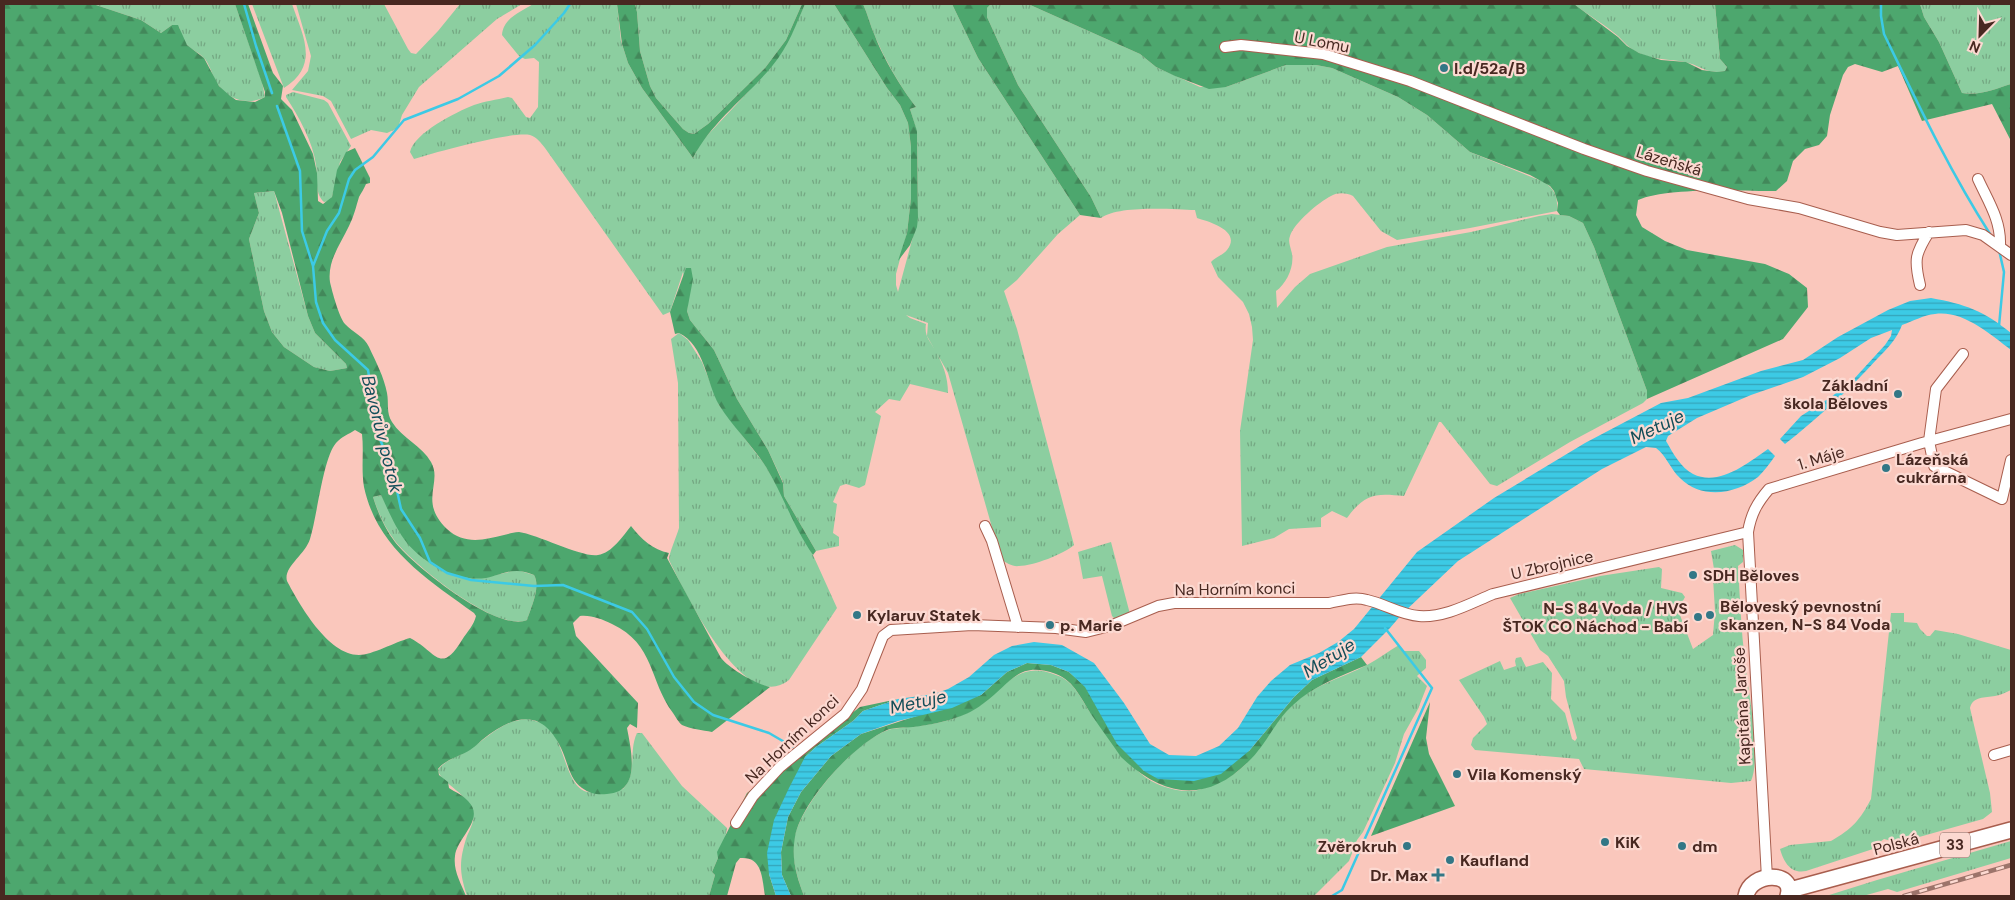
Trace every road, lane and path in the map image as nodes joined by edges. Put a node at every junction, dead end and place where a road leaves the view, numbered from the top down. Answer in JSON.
{"nodes":[{"id":1,"x":1225,"y":47,"type":"dead end"},
{"id":2,"x":1410,"y":81,"type":"joint"},
{"id":3,"x":1978,"y":180,"type":"dead end"},
{"id":4,"x":1929,"y":232,"type":"junction"},
{"id":5,"x":2000,"y":245,"type":"junction"},
{"id":6,"x":2011,"y":255,"type":"edge"},
{"id":7,"x":1920,"y":286,"type":"dead end"},
{"id":8,"x":1963,"y":354,"type":"dead end"},
{"id":9,"x":2011,"y":419,"type":"edge"},
{"id":10,"x":1929,"y":441,"type":"junction"},
{"id":11,"x":2011,"y":460,"type":"edge"},
{"id":12,"x":985,"y":526,"type":"dead end"},
{"id":13,"x":1748,"y":532,"type":"junction"},
{"id":14,"x":1366,"y":599,"type":"joint"},
{"id":15,"x":1018,"y":627,"type":"junction"},
{"id":16,"x":2011,"y":750,"type":"edge"},
{"id":17,"x":1994,"y":755,"type":"dead end"},
{"id":18,"x":736,"y":823,"type":"dead end"},
{"id":19,"x":2011,"y":830,"type":"edge"},
{"id":20,"x":1767,"y":878,"type":"junction"},
{"id":21,"x":1789,"y":893,"type":"edge"},
{"id":22,"x":1746,"y":896,"type":"edge"}],
"edges":[{"from":1,"to":2,"type":"street","name":"U Lomu"},
{"from":2,"to":4,"type":"street","name":"Lázeňská"},
{"from":3,"to":5,"type":"street"},
{"from":4,"to":5,"type":"street","name":"Lázeňská"},
{"from":4,"to":7,"type":"street"},
{"from":5,"to":6,"type":"street","name":"Lázeňská"},
{"from":8,"to":10,"type":"street"},
{"from":9,"to":10,"type":"street","name":"1. Máje"},
{"from":10,"to":11,"type":"street"},
{"from":10,"to":13,"type":"street","name":"1. Máje"},
{"from":12,"to":15,"type":"street"},
{"from":13,"to":14,"type":"street","name":"U Zbrojnice"},
{"from":13,"to":20,"type":"street","name":"Kapitána Jaroše"},
{"from":14,"to":15,"type":"street","name":"Na Horním konci"},
{"from":15,"to":18,"type":"street","name":"Na Horním konci"},
{"from":16,"to":17,"type":"street"},
{"from":19,"to":21,"type":"main road","name":"Polská","number":"33"},
{"from":20,"to":21,"type":"main road","name":"Polská","number":"33"},
{"from":20,"to":22,"type":"main road"}]}
